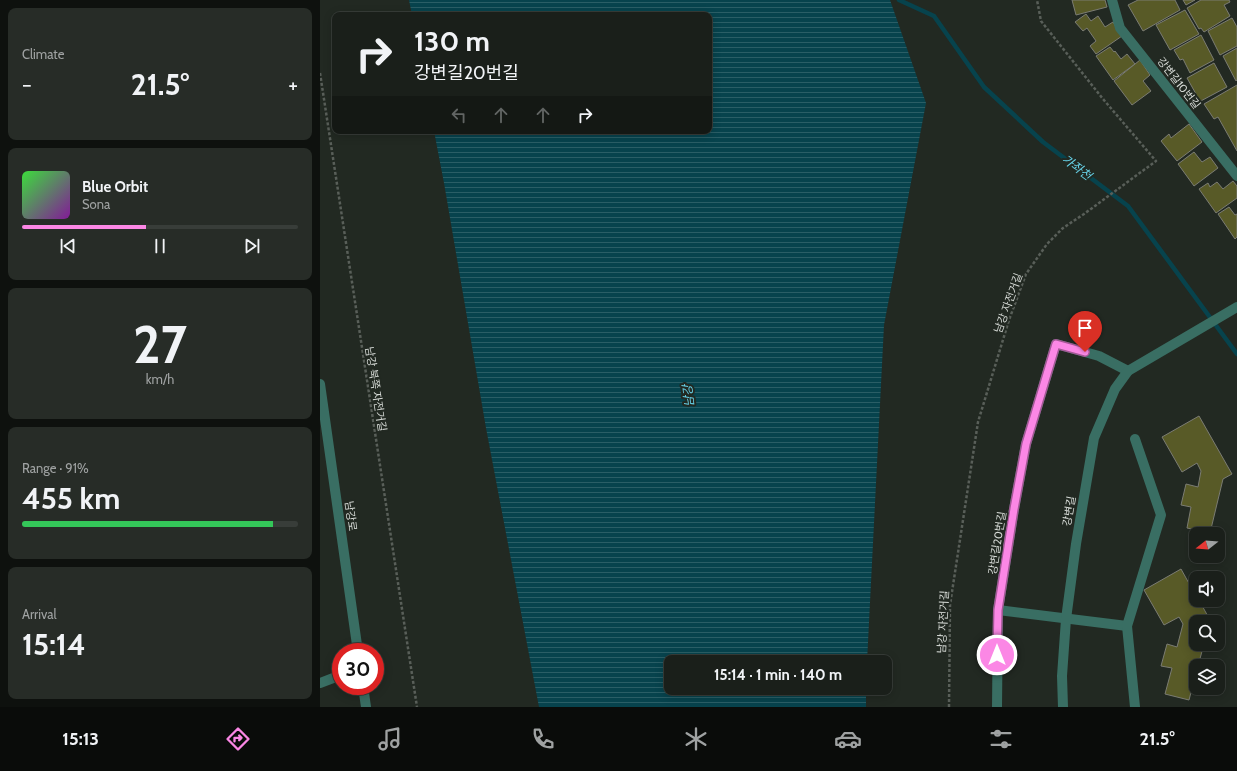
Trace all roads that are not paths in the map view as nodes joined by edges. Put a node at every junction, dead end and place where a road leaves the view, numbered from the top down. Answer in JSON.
{"nodes":[{"id":1,"x":1112,"y":0,"type":"edge"},
{"id":2,"x":1237,"y":176,"type":"edge"},
{"id":3,"x":1237,"y":307,"type":"edge"},
{"id":4,"x":1128,"y":371,"type":"junction"},
{"id":5,"x":320,"y":384,"type":"edge"},
{"id":6,"x":1135,"y":439,"type":"dead end"},
{"id":7,"x":998,"y":610,"type":"junction"},
{"id":8,"x":1066,"y":619,"type":"junction"},
{"id":9,"x":1127,"y":626,"type":"junction"},
{"id":10,"x":357,"y":643,"type":"edge"},
{"id":11,"x":332,"y":678,"type":"edge"},
{"id":12,"x":320,"y":683,"type":"edge"},
{"id":13,"x":364,"y":695,"type":"edge"},
{"id":14,"x":366,"y":707,"type":"edge"},
{"id":15,"x":997,"y":707,"type":"edge"},
{"id":16,"x":1063,"y":707,"type":"edge"},
{"id":17,"x":1135,"y":707,"type":"edge"}],
"edges":[{"from":1,"to":2,"type":"street","name":"강변길10번길"},
{"from":3,"to":4,"type":"street","name":"강변길"},
{"from":4,"to":7,"type":"street","name":"강변길20번길"},
{"from":4,"to":8,"type":"street","name":"강변길"},
{"from":5,"to":10,"type":"street","name":"남강로"},
{"from":6,"to":9,"type":"street"},
{"from":7,"to":8,"type":"street"},
{"from":7,"to":15,"type":"street","name":"강변길20번길"},
{"from":8,"to":9,"type":"street"},
{"from":8,"to":16,"type":"street","name":"강변길"},
{"from":9,"to":17,"type":"street"},
{"from":11,"to":12,"type":"street"},
{"from":13,"to":14,"type":"street"}]}
